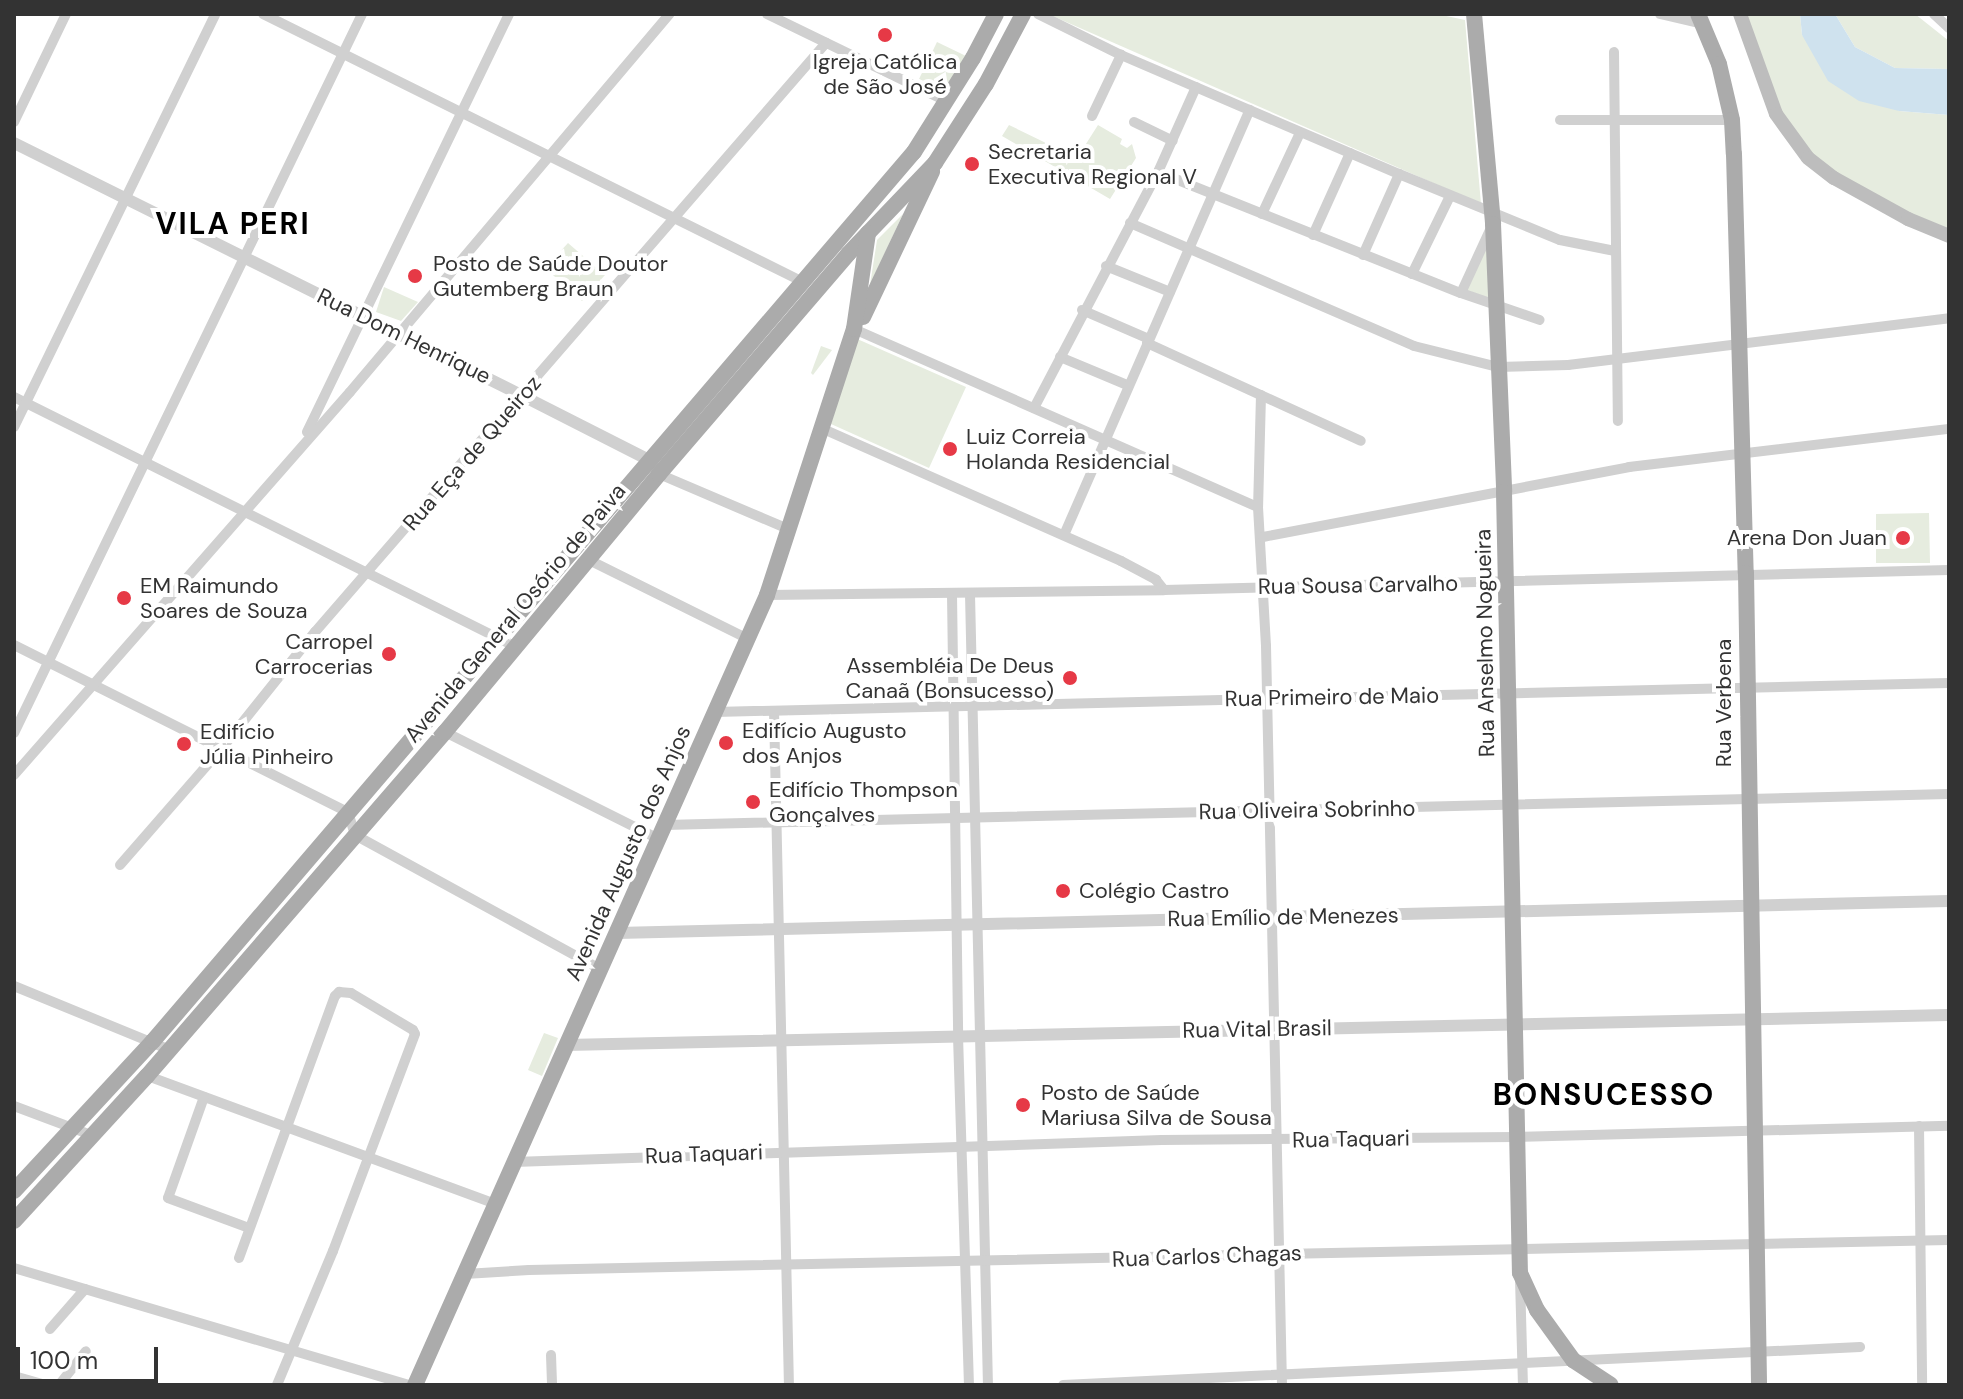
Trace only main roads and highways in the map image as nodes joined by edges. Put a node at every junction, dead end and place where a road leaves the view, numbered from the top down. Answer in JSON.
{"nodes":[{"id":1,"x":996,"y":14,"type":"edge"},
{"id":2,"x":1023,"y":14,"type":"edge"},
{"id":3,"x":1474,"y":14,"type":"edge"},
{"id":4,"x":1740,"y":14,"type":"edge"},
{"id":5,"x":1702,"y":19,"type":"edge"},
{"id":6,"x":935,"y":163,"type":"junction"},
{"id":7,"x":880,"y":190,"type":"junction"},
{"id":8,"x":867,"y":234,"type":"junction"},
{"id":9,"x":1949,"y":236,"type":"edge"},
{"id":10,"x":854,"y":329,"type":"junction"},
{"id":11,"x":654,"y":467,"type":"junction"},
{"id":12,"x":209,"y":975,"type":"junction"},
{"id":13,"x":224,"y":986,"type":"junction"},
{"id":14,"x":14,"y":1191,"type":"edge"},
{"id":15,"x":14,"y":1221,"type":"edge"},
{"id":16,"x":412,"y":1385,"type":"edge"},
{"id":17,"x":1611,"y":1385,"type":"edge"},
{"id":18,"x":1759,"y":1385,"type":"edge"}],
"edges":[{"from":1,"to":7,"type":"main road","name":"Avenida General Osório de Paiva"},
{"from":2,"to":6,"type":"main road","name":"Avenida General Osório de Paiva"},
{"from":3,"to":17,"type":"main road","name":"Rua Anselmo Nogueira"},
{"from":4,"to":9,"type":"main road"},
{"from":5,"to":18,"type":"main road","name":"Rua Verbena"},
{"from":6,"to":8,"type":"main road","name":"Avenida General Osório de Paiva"},
{"from":6,"to":10,"type":"main road","name":"Avenida Augusto dos Anjos"},
{"from":7,"to":8,"type":"main road","name":"Avenida Augusto dos Anjos"},
{"from":7,"to":11,"type":"main road","name":"Avenida General Osório de Paiva"},
{"from":8,"to":10,"type":"main road","name":"Avenida Augusto dos Anjos"},
{"from":8,"to":11,"type":"main road","name":"Avenida General Osório de Paiva"},
{"from":10,"to":16,"type":"main road","name":"Avenida Augusto dos Anjos"},
{"from":11,"to":12,"type":"main road","name":"Avenida General Osório de Paiva"},
{"from":11,"to":13,"type":"main road","name":"Avenida General Osório de Paiva"},
{"from":12,"to":13,"type":"main road"},
{"from":12,"to":14,"type":"main road","name":"Avenida General Osório de Paiva"},
{"from":13,"to":15,"type":"main road","name":"Avenida General Osório de Paiva"}]}
